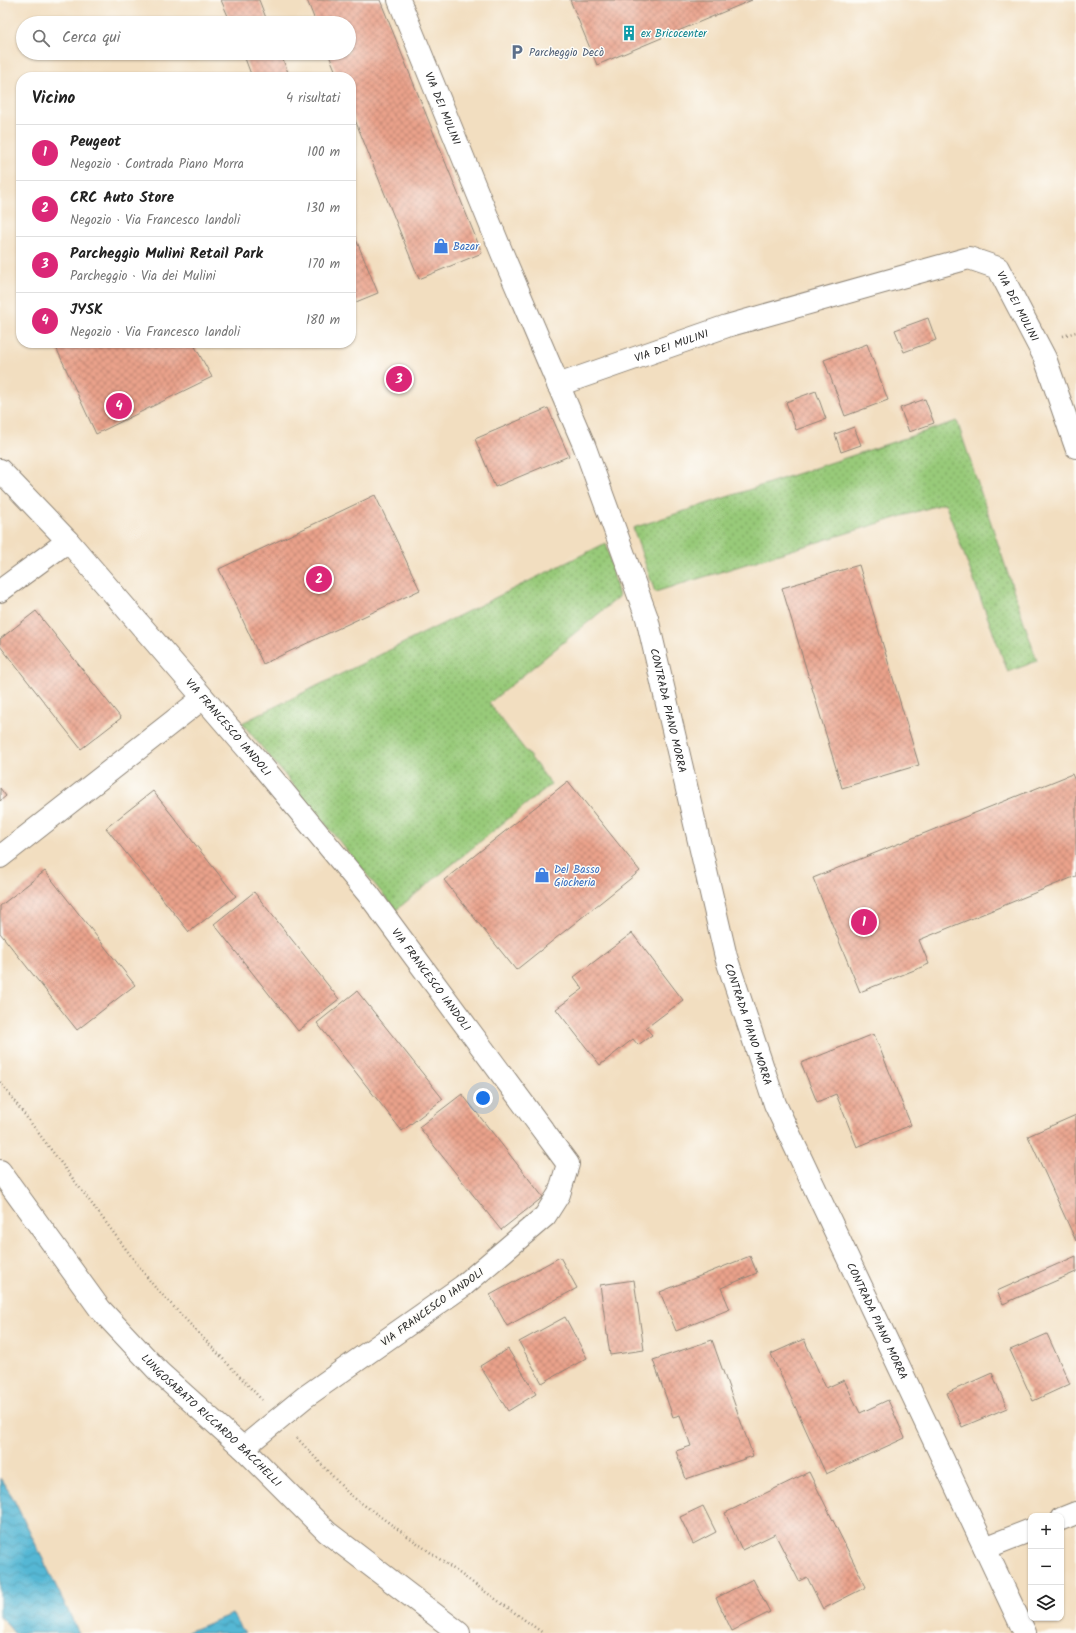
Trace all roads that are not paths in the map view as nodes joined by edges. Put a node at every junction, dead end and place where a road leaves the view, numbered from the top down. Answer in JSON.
{"nodes":[{"id":1,"x":399,"y":0,"type":"edge"},
{"id":2,"x":558,"y":385,"type":"junction"},
{"id":3,"x":1076,"y":447,"type":"edge"},
{"id":4,"x":0,"y":470,"type":"edge"},
{"id":5,"x":68,"y":541,"type":"junction"},
{"id":6,"x":0,"y":591,"type":"edge"},
{"id":7,"x":203,"y":698,"type":"junction"},
{"id":8,"x":0,"y":857,"type":"edge"},
{"id":9,"x":0,"y":1171,"type":"edge"},
{"id":10,"x":243,"y":1448,"type":"junction"},
{"id":11,"x":1076,"y":1513,"type":"edge"},
{"id":12,"x":1064,"y":1518,"type":"edge"},
{"id":13,"x":1028,"y":1531,"type":"edge"},
{"id":14,"x":985,"y":1548,"type":"junction"},
{"id":15,"x":459,"y":1633,"type":"edge"},
{"id":16,"x":1025,"y":1633,"type":"edge"}],
"edges":[{"from":1,"to":2,"type":"street","name":"VIA DEI MULINI"},
{"from":2,"to":3,"type":"street","name":"VIA DEI MULINI"},
{"from":2,"to":14,"type":"street","name":"CONTRADA PIANO MORRA"},
{"from":4,"to":5,"type":"street","name":"VIA FRANCESCO IANDOLI"},
{"from":5,"to":6,"type":"street"},
{"from":5,"to":7,"type":"street","name":"VIA FRANCESCO IANDOLI"},
{"from":7,"to":8,"type":"street"},
{"from":7,"to":10,"type":"street","name":"VIA FRANCESCO IANDOLI"},
{"from":9,"to":10,"type":"street","name":"LUNGOSABATO RICCARDO BACCHELLI"},
{"from":10,"to":15,"type":"street","name":"LUNGOSABATO RICCARDO BACCHELLI"},
{"from":11,"to":12,"type":"street"},
{"from":13,"to":14,"type":"street"},
{"from":14,"to":16,"type":"street","name":"CONTRADA PIANO MORRA"}]}
